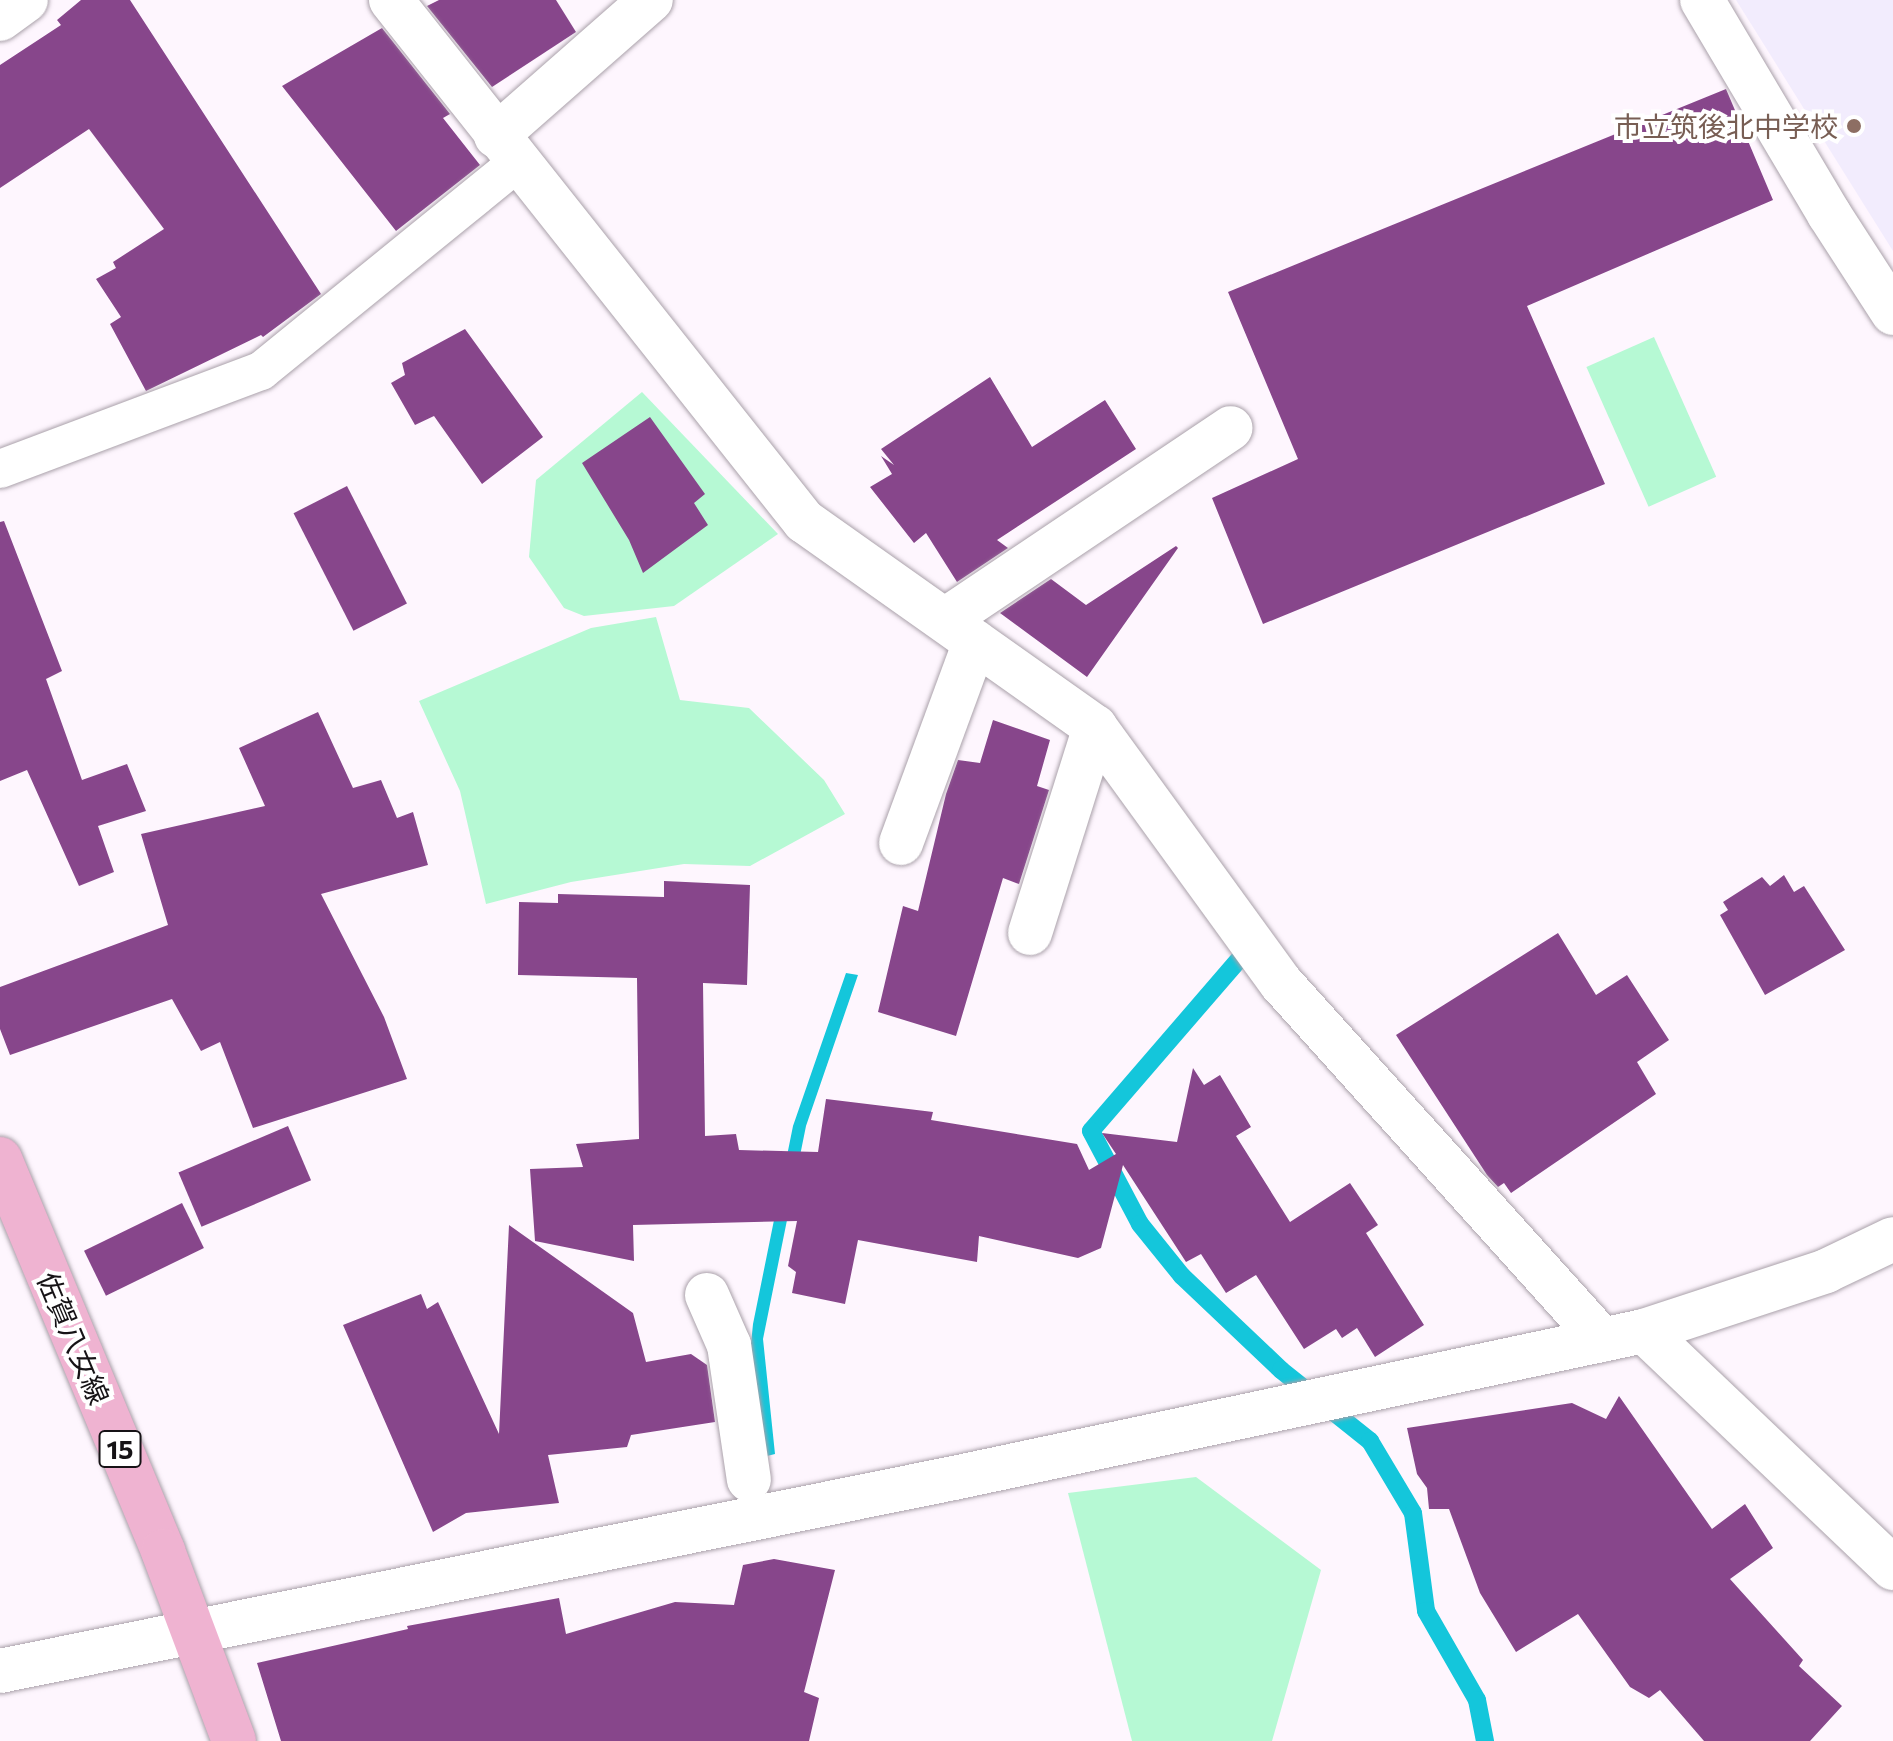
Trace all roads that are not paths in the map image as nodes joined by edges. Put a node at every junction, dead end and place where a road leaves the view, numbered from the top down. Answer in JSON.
{"nodes":[{"id":1,"x":26,"y":0,"type":"edge"},
{"id":2,"x":391,"y":0,"type":"edge"},
{"id":3,"x":651,"y":0,"type":"edge"},
{"id":4,"x":1702,"y":0,"type":"edge"},
{"id":5,"x":0,"y":19,"type":"edge"},
{"id":6,"x":506,"y":149,"type":"junction"},
{"id":7,"x":1891,"y":303,"type":"edge"},
{"id":8,"x":1231,"y":428,"type":"dead end"},
{"id":9,"x":0,"y":469,"type":"edge"},
{"id":10,"x":960,"y":631,"type":"junction"},
{"id":11,"x":1095,"y":727,"type":"junction"},
{"id":12,"x":901,"y":843,"type":"dead end"},
{"id":13,"x":1030,"y":933,"type":"dead end"},
{"id":14,"x":0,"y":1159,"type":"edge"},
{"id":15,"x":1893,"y":1239,"type":"edge"},
{"id":16,"x":707,"y":1295,"type":"dead end"},
{"id":17,"x":1644,"y":1331,"type":"junction"},
{"id":18,"x":1602,"y":1340,"type":"junction"},
{"id":19,"x":749,"y":1480,"type":"dead end"},
{"id":20,"x":1893,"y":1568,"type":"edge"},
{"id":21,"x":196,"y":1633,"type":"junction"},
{"id":22,"x":0,"y":1671,"type":"edge"},
{"id":23,"x":234,"y":1741,"type":"edge"}],
"edges":[{"from":1,"to":5,"type":"street"},
{"from":2,"to":6,"type":"street"},
{"from":3,"to":6,"type":"street"},
{"from":4,"to":7,"type":"street"},
{"from":6,"to":9,"type":"lane"},
{"from":6,"to":10,"type":"street"},
{"from":8,"to":10,"type":"street"},
{"from":10,"to":11,"type":"street"},
{"from":10,"to":12,"type":"street"},
{"from":11,"to":13,"type":"street"},
{"from":11,"to":18,"type":"street"},
{"from":14,"to":21,"type":"main road","name":"佐賀八女線","number":"15"},
{"from":15,"to":17,"type":"street"},
{"from":16,"to":19,"type":"street"},
{"from":17,"to":18,"type":"street"},
{"from":17,"to":20,"type":"street"},
{"from":18,"to":21,"type":"street"},
{"from":21,"to":22,"type":"street"},
{"from":21,"to":23,"type":"main road","name":"佐賀八女線","number":"15"}]}
